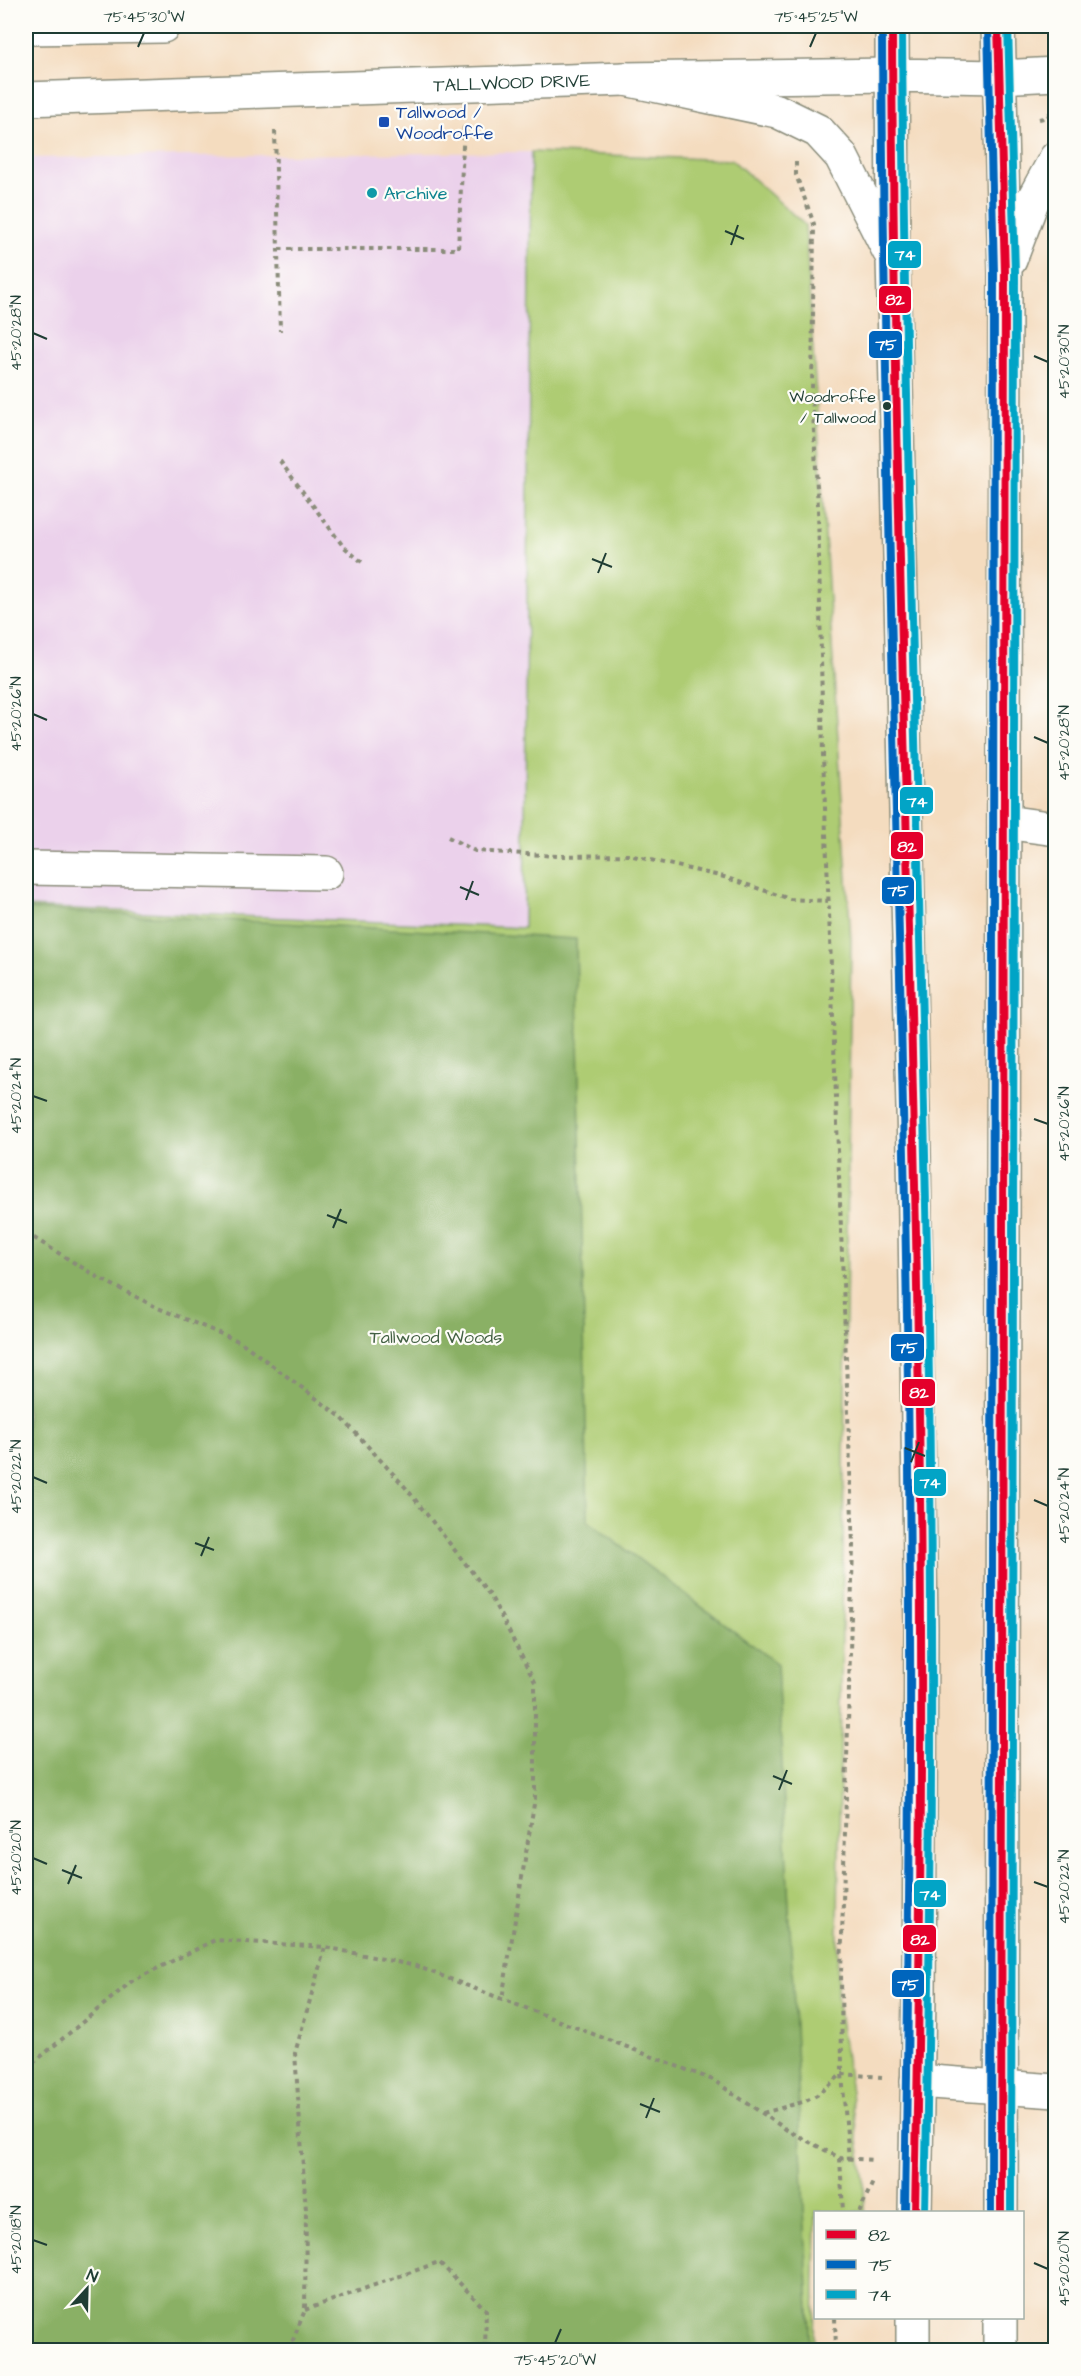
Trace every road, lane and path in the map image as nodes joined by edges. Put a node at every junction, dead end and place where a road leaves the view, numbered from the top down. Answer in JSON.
{"nodes":[{"id":1,"x":163,"y":26,"type":"edge"},
{"id":2,"x":892,"y":26,"type":"edge"},
{"id":3,"x":998,"y":26,"type":"edge"},
{"id":4,"x":26,"y":28,"type":"edge"},
{"id":5,"x":1056,"y":74,"type":"edge"},
{"id":6,"x":891,"y":75,"type":"junction"},
{"id":7,"x":999,"y":77,"type":"junction"},
{"id":8,"x":625,"y":79,"type":"junction"},
{"id":9,"x":26,"y":99,"type":"edge"},
{"id":10,"x":1051,"y":108,"type":"dead end"},
{"id":11,"x":1048,"y":117,"type":"junction"},
{"id":12,"x":1039,"y":119,"type":"dead end"},
{"id":13,"x":1053,"y":121,"type":"dead end"},
{"id":14,"x":464,"y":126,"type":"dead end"},
{"id":15,"x":274,"y":131,"type":"dead end"},
{"id":16,"x":1056,"y":158,"type":"edge"},
{"id":17,"x":797,"y":159,"type":"dead end"},
{"id":18,"x":279,"y":249,"type":"junction"},
{"id":19,"x":893,"y":258,"type":"junction"},
{"id":20,"x":1005,"y":273,"type":"junction"},
{"id":21,"x":280,"y":331,"type":"dead end"},
{"id":22,"x":280,"y":460,"type":"dead end"},
{"id":23,"x":363,"y":563,"type":"dead end"},
{"id":24,"x":1004,"y":822,"type":"junction"},
{"id":25,"x":1056,"y":829,"type":"edge"},
{"id":26,"x":448,"y":837,"type":"dead end"},
{"id":27,"x":26,"y":868,"type":"edge"},
{"id":28,"x":326,"y":873,"type":"dead end"},
{"id":29,"x":828,"y":901,"type":"junction"},
{"id":30,"x":26,"y":1233,"type":"edge"},
{"id":31,"x":325,"y":1947,"type":"junction"},
{"id":32,"x":502,"y":1999,"type":"junction"},
{"id":33,"x":26,"y":2069,"type":"edge"},
{"id":34,"x":842,"y":2074,"type":"junction"},
{"id":35,"x":876,"y":2076,"type":"dead end"},
{"id":36,"x":917,"y":2081,"type":"junction"},
{"id":37,"x":1001,"y":2088,"type":"junction"},
{"id":38,"x":1056,"y":2091,"type":"edge"},
{"id":39,"x":762,"y":2113,"type":"junction"},
{"id":40,"x":840,"y":2158,"type":"junction"},
{"id":41,"x":849,"y":2159,"type":"junction"},
{"id":42,"x":874,"y":2160,"type":"dead end"},
{"id":43,"x":874,"y":2180,"type":"dead end"},
{"id":44,"x":843,"y":2211,"type":"edge"},
{"id":45,"x":859,"y":2211,"type":"edge"},
{"id":46,"x":915,"y":2211,"type":"edge"},
{"id":47,"x":1001,"y":2211,"type":"edge"},
{"id":48,"x":305,"y":2310,"type":"junction"},
{"id":49,"x":835,"y":2319,"type":"edge"},
{"id":50,"x":913,"y":2319,"type":"edge"},
{"id":51,"x":1000,"y":2319,"type":"edge"},
{"id":52,"x":289,"y":2350,"type":"edge"},
{"id":53,"x":485,"y":2350,"type":"edge"},
{"id":54,"x":836,"y":2350,"type":"edge"},
{"id":55,"x":913,"y":2350,"type":"edge"},
{"id":56,"x":1000,"y":2350,"type":"edge"}],
"edges":[{"from":1,"to":4,"type":"main road"},
{"from":2,"to":6,"type":"main road"},
{"from":3,"to":7,"type":"main road"},
{"from":5,"to":7,"type":"main road","name":"TALLWOOD DRIVE"},
{"from":6,"to":7,"type":"main road","name":"TALLWOOD DRIVE"},
{"from":6,"to":8,"type":"main road","name":"TALLWOOD DRIVE"},
{"from":6,"to":19,"type":"main road"},
{"from":7,"to":20,"type":"main road"},
{"from":8,"to":9,"type":"main road","name":"TALLWOOD DRIVE"},
{"from":8,"to":19,"type":"main road"},
{"from":10,"to":11,"type":"path"},
{"from":11,"to":12,"type":"path"},
{"from":11,"to":13,"type":"path"},
{"from":14,"to":18,"type":"path"},
{"from":15,"to":18,"type":"path"},
{"from":16,"to":20,"type":"main road"},
{"from":17,"to":29,"type":"path"},
{"from":18,"to":21,"type":"path"},
{"from":19,"to":36,"type":"main road"},
{"from":20,"to":24,"type":"main road"},
{"from":22,"to":23,"type":"path"},
{"from":24,"to":25,"type":"main road"},
{"from":24,"to":37,"type":"main road"},
{"from":26,"to":29,"type":"path"},
{"from":27,"to":28,"type":"main road"},
{"from":29,"to":34,"type":"path"},
{"from":30,"to":32,"type":"path"},
{"from":31,"to":32,"type":"path"},
{"from":31,"to":33,"type":"path"},
{"from":31,"to":48,"type":"path"},
{"from":32,"to":39,"type":"path"},
{"from":34,"to":35,"type":"path"},
{"from":34,"to":39,"type":"path"},
{"from":34,"to":41,"type":"path"},
{"from":36,"to":37,"type":"main road"},
{"from":36,"to":46,"type":"main road"},
{"from":37,"to":38,"type":"main road"},
{"from":37,"to":47,"type":"main road"},
{"from":39,"to":40,"type":"path"},
{"from":40,"to":41,"type":"path"},
{"from":40,"to":44,"type":"path"},
{"from":41,"to":42,"type":"path"},
{"from":43,"to":45,"type":"path"},
{"from":48,"to":52,"type":"path"},
{"from":48,"to":53,"type":"path"},
{"from":49,"to":54,"type":"path"},
{"from":50,"to":55,"type":"main road"},
{"from":51,"to":56,"type":"main road"}]}
